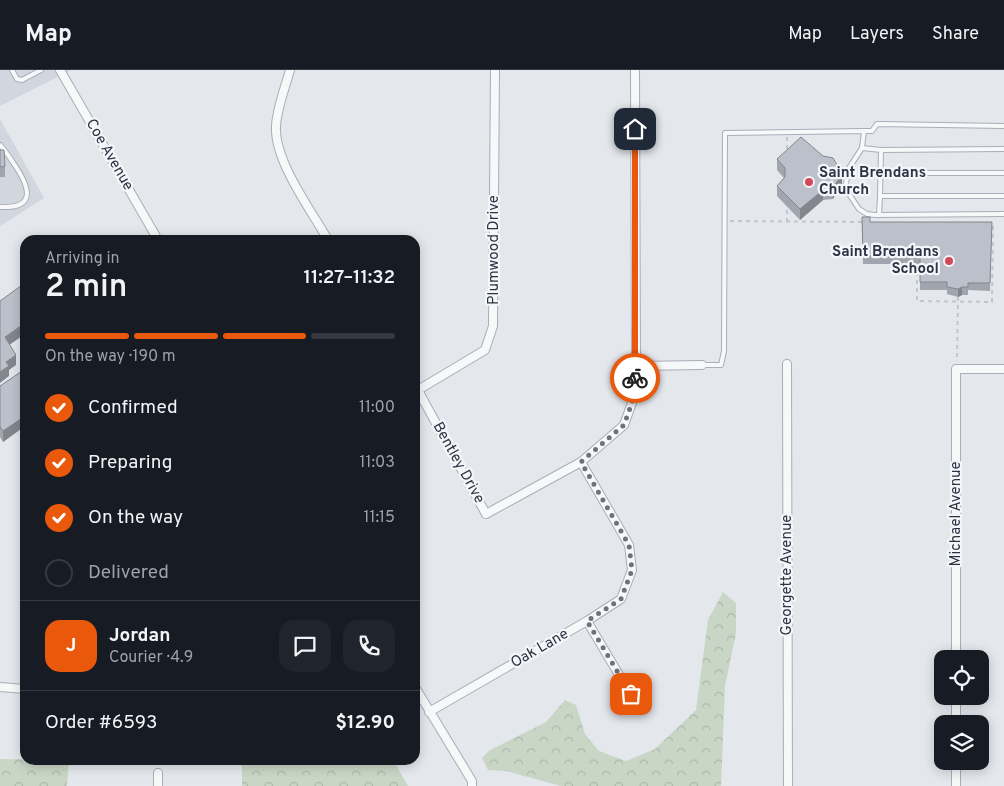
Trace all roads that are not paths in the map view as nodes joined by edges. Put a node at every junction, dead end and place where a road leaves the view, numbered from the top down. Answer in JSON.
{"nodes":[{"id":1,"x":12,"y":70,"type":"edge"},
{"id":2,"x":41,"y":70,"type":"edge"},
{"id":3,"x":60,"y":70,"type":"edge"},
{"id":4,"x":290,"y":70,"type":"edge"},
{"id":5,"x":496,"y":70,"type":"edge"},
{"id":6,"x":635,"y":70,"type":"edge"},
{"id":7,"x":1004,"y":126,"type":"edge"},
{"id":8,"x":864,"y":131,"type":"junction"},
{"id":9,"x":0,"y":145,"type":"edge"},
{"id":10,"x":862,"y":148,"type":"junction"},
{"id":11,"x":1004,"y":149,"type":"edge"},
{"id":12,"x":881,"y":150,"type":"junction"},
{"id":13,"x":881,"y":173,"type":"junction"},
{"id":14,"x":1004,"y":173,"type":"edge"},
{"id":15,"x":880,"y":196,"type":"junction"},
{"id":16,"x":1004,"y":196,"type":"edge"},
{"id":17,"x":0,"y":207,"type":"edge"},
{"id":18,"x":1004,"y":214,"type":"edge"},
{"id":19,"x":879,"y":215,"type":"junction"},
{"id":20,"x":155,"y":235,"type":"edge"},
{"id":21,"x":325,"y":235,"type":"edge"},
{"id":22,"x":787,"y":364,"type":"dead end"},
{"id":23,"x":702,"y":365,"type":"joint"},
{"id":24,"x":636,"y":366,"type":"junction"},
{"id":25,"x":1004,"y":369,"type":"edge"},
{"id":26,"x":420,"y":386,"type":"edge"},
{"id":27,"x":420,"y":395,"type":"edge"},
{"id":28,"x":581,"y":462,"type":"junction"},
{"id":29,"x":587,"y":621,"type":"junction"},
{"id":30,"x":956,"y":650,"type":"edge"},
{"id":31,"x":0,"y":687,"type":"edge"},
{"id":32,"x":20,"y":688,"type":"edge"},
{"id":33,"x":631,"y":694,"type":"dead end"},
{"id":34,"x":420,"y":696,"type":"edge"},
{"id":35,"x":429,"y":712,"type":"junction"},
{"id":36,"x":956,"y":770,"type":"edge"},
{"id":37,"x":158,"y":773,"type":"dead end"},
{"id":38,"x":158,"y":786,"type":"edge"},
{"id":39,"x":472,"y":786,"type":"edge"},
{"id":40,"x":788,"y":786,"type":"edge"},
{"id":41,"x":956,"y":786,"type":"edge"}],
"edges":[{"from":1,"to":2,"type":"lane"},
{"from":3,"to":20,"type":"street","name":"Coe Avenue"},
{"from":4,"to":21,"type":"street"},
{"from":5,"to":26,"type":"street","name":"Plumwood Drive"},
{"from":6,"to":24,"type":"street"},
{"from":7,"to":8,"type":"lane"},
{"from":8,"to":10,"type":"lane"},
{"from":8,"to":23,"type":"lane"},
{"from":9,"to":17,"type":"lane"},
{"from":10,"to":12,"type":"lane"},
{"from":10,"to":19,"type":"lane"},
{"from":11,"to":12,"type":"lane"},
{"from":12,"to":13,"type":"lane"},
{"from":13,"to":14,"type":"lane"},
{"from":13,"to":15,"type":"lane"},
{"from":15,"to":16,"type":"lane"},
{"from":15,"to":19,"type":"lane"},
{"from":18,"to":19,"type":"lane"},
{"from":22,"to":40,"type":"street","name":"Georgette Avenue"},
{"from":23,"to":24,"type":"street"},
{"from":24,"to":28,"type":"street"},
{"from":25,"to":30,"type":"street","name":"Michael Avenue"},
{"from":27,"to":28,"type":"street","name":"Bentley Drive"},
{"from":28,"to":29,"type":"street","name":"Oak Lane"},
{"from":29,"to":33,"type":"street"},
{"from":29,"to":35,"type":"street","name":"Oak Lane"},
{"from":31,"to":32,"type":"street"},
{"from":34,"to":35,"type":"street"},
{"from":35,"to":39,"type":"street"},
{"from":36,"to":41,"type":"street"},
{"from":37,"to":38,"type":"street"}]}
